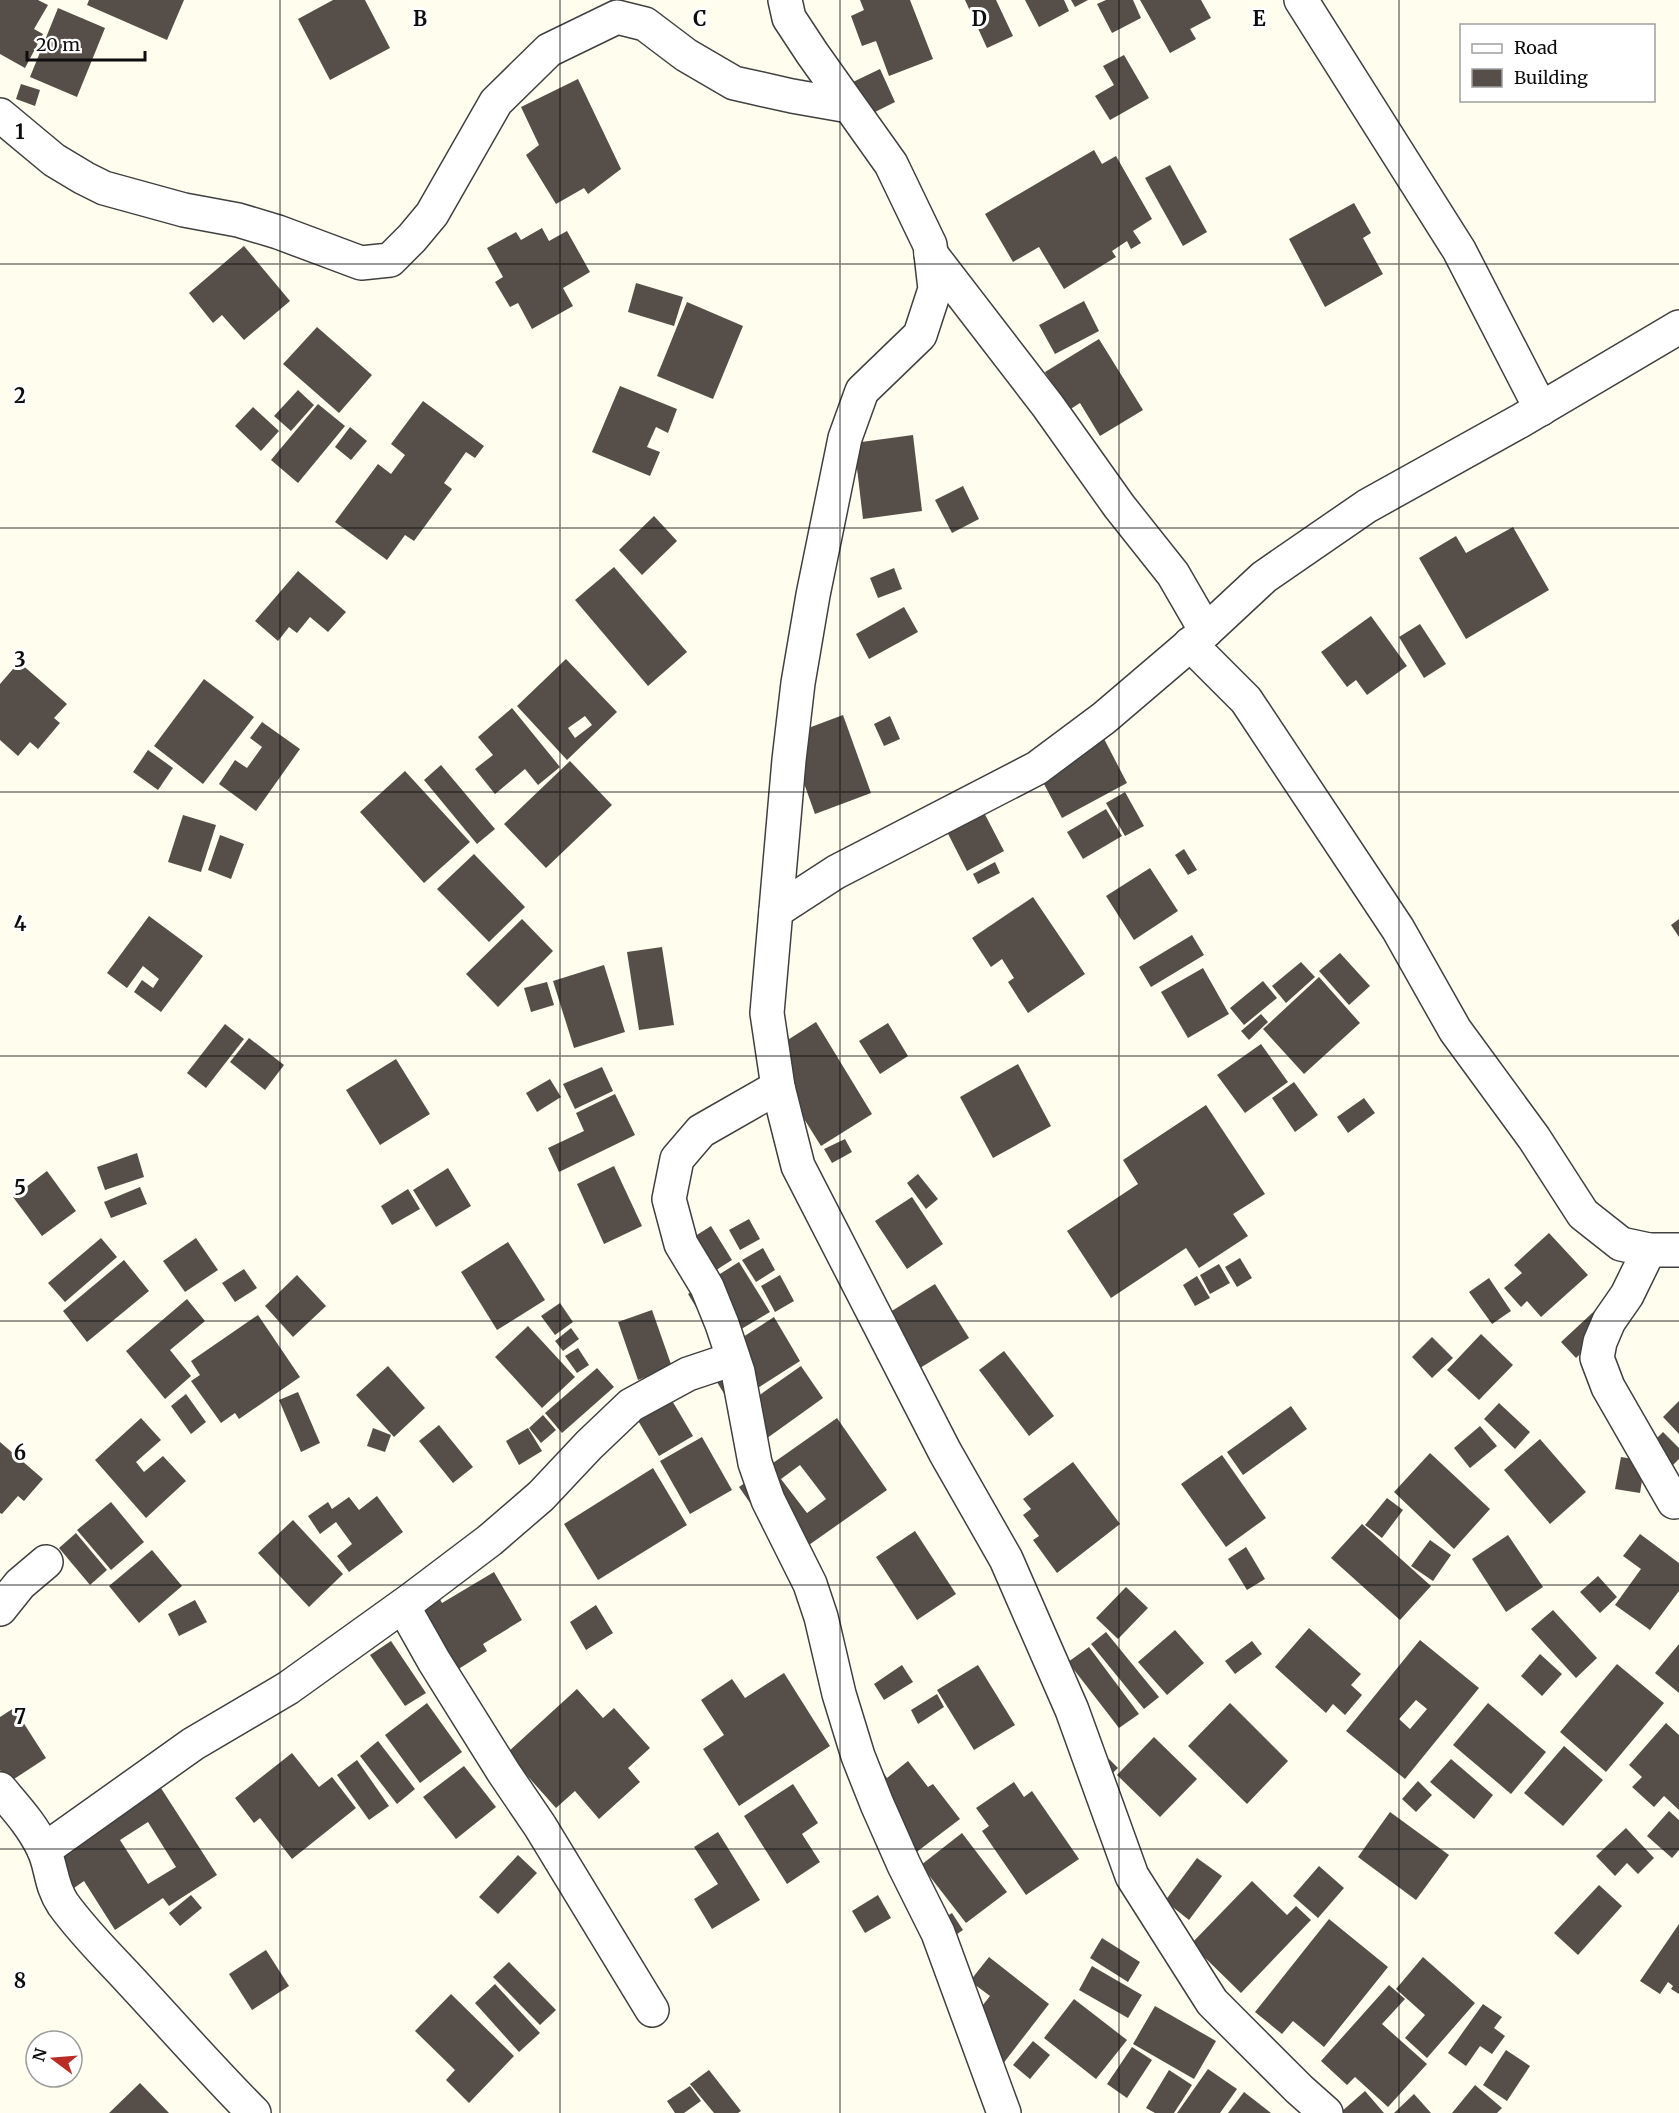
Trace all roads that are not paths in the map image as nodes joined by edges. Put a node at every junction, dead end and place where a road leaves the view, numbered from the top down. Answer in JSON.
{"nodes":[{"id":1,"x":785,"y":0,"type":"edge"},
{"id":2,"x":1301,"y":0,"type":"edge"},
{"id":3,"x":849,"y":106,"type":"junction"},
{"id":4,"x":0,"y":115,"type":"edge"},
{"id":5,"x":931,"y":254,"type":"junction"},
{"id":6,"x":1679,"y":327,"type":"edge"},
{"id":7,"x":1541,"y":409,"type":"junction"},
{"id":8,"x":1198,"y":638,"type":"junction"},
{"id":9,"x":776,"y":911,"type":"junction"},
{"id":10,"x":778,"y":1087,"type":"junction"},
{"id":11,"x":1664,"y":1250,"type":"edge"},
{"id":12,"x":734,"y":1359,"type":"junction"},
{"id":13,"x":1674,"y":1502,"type":"dead end"},
{"id":14,"x":46,"y":1562,"type":"dead end"},
{"id":15,"x":403,"y":1606,"type":"junction"},
{"id":16,"x":0,"y":1609,"type":"edge"},
{"id":17,"x":0,"y":1789,"type":"edge"},
{"id":18,"x":44,"y":1850,"type":"junction"},
{"id":19,"x":652,"y":2010,"type":"dead end"},
{"id":20,"x":254,"y":2113,"type":"edge"},
{"id":21,"x":1004,"y":2113,"type":"edge"},
{"id":22,"x":1326,"y":2113,"type":"edge"}],
"edges":[{"from":1,"to":3,"type":"street"},
{"from":2,"to":7,"type":"street"},
{"from":3,"to":4,"type":"street"},
{"from":3,"to":5,"type":"street"},
{"from":5,"to":8,"type":"street"},
{"from":5,"to":9,"type":"street"},
{"from":6,"to":7,"type":"street"},
{"from":7,"to":8,"type":"street"},
{"from":8,"to":9,"type":"street"},
{"from":8,"to":11,"type":"street"},
{"from":9,"to":10,"type":"street"},
{"from":10,"to":12,"type":"street"},
{"from":10,"to":22,"type":"street"},
{"from":11,"to":13,"type":"street"},
{"from":12,"to":15,"type":"street"},
{"from":12,"to":21,"type":"street"},
{"from":14,"to":16,"type":"street"},
{"from":15,"to":18,"type":"street"},
{"from":15,"to":19,"type":"street"},
{"from":17,"to":18,"type":"street"},
{"from":18,"to":20,"type":"street"}]}
